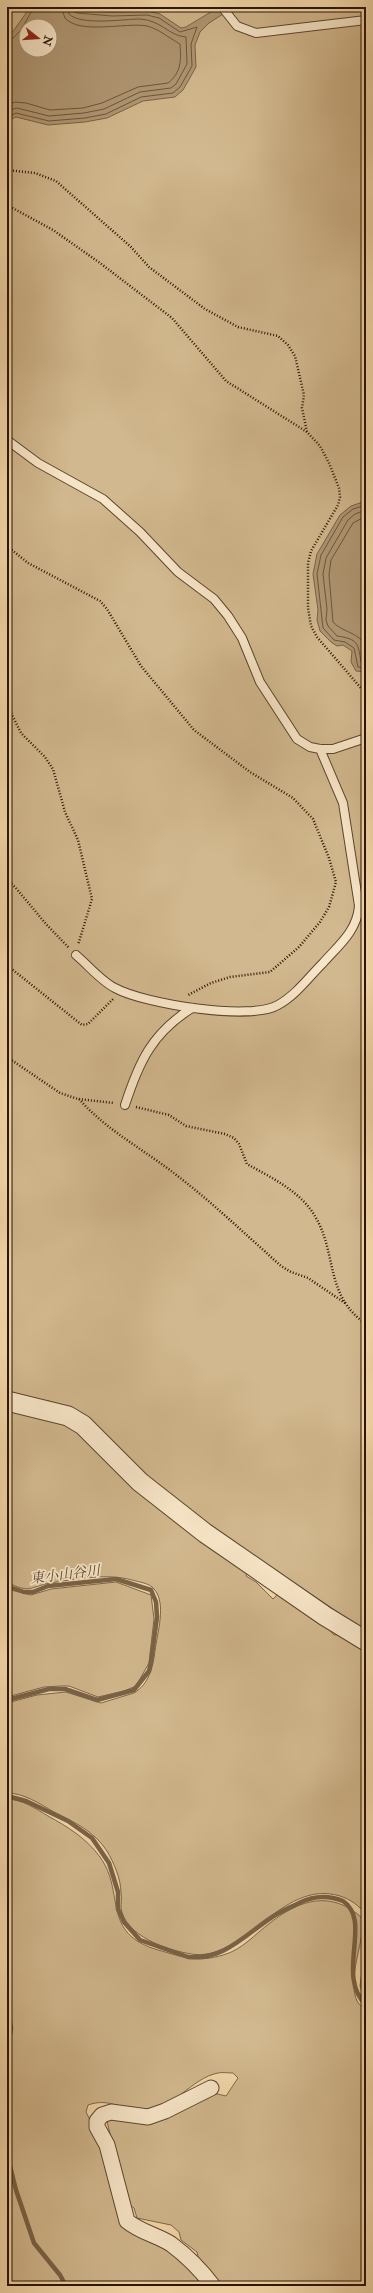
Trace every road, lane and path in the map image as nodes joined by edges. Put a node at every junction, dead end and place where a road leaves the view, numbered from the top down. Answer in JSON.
{"nodes":[{"id":1,"x":222,"y":7,"type":"edge"},
{"id":2,"x":366,"y":20,"type":"edge"},
{"id":3,"x":7,"y":170,"type":"edge"},
{"id":4,"x":7,"y":205,"type":"edge"},
{"id":5,"x":307,"y":432,"type":"junction"},
{"id":6,"x":7,"y":440,"type":"edge"},
{"id":7,"x":7,"y":546,"type":"edge"},
{"id":8,"x":366,"y":694,"type":"edge"},
{"id":9,"x":7,"y":705,"type":"edge"},
{"id":10,"x":366,"y":738,"type":"edge"},
{"id":11,"x":320,"y":749,"type":"junction"},
{"id":12,"x":7,"y":880,"type":"edge"},
{"id":13,"x":76,"y":955,"type":"junction"},
{"id":14,"x":8,"y":966,"type":"edge"},
{"id":15,"x":121,"y":991,"type":"junction"},
{"id":16,"x":171,"y":1005,"type":"junction"},
{"id":17,"x":192,"y":1008,"type":"junction"},
{"id":18,"x":7,"y":1057,"type":"edge"},
{"id":19,"x":78,"y":1099,"type":"junction"},
{"id":20,"x":125,"y":1105,"type":"junction"},
{"id":21,"x":346,"y":1304,"type":"junction"},
{"id":22,"x":366,"y":1324,"type":"edge"},
{"id":23,"x":7,"y":1401,"type":"edge"},
{"id":24,"x":366,"y":1641,"type":"edge"},
{"id":25,"x":211,"y":2088,"type":"dead end"},
{"id":26,"x":213,"y":2286,"type":"edge"}],
"edges":[{"from":1,"to":2,"type":"lane"},
{"from":3,"to":5,"type":"path"},
{"from":4,"to":5,"type":"path"},
{"from":5,"to":8,"type":"path"},
{"from":6,"to":11,"type":"lane"},
{"from":7,"to":16,"type":"path"},
{"from":9,"to":13,"type":"path"},
{"from":10,"to":11,"type":"lane"},
{"from":11,"to":17,"type":"lane"},
{"from":12,"to":13,"type":"path"},
{"from":13,"to":15,"type":"lane"},
{"from":14,"to":15,"type":"path"},
{"from":15,"to":16,"type":"lane"},
{"from":16,"to":17,"type":"lane"},
{"from":17,"to":20,"type":"lane"},
{"from":18,"to":19,"type":"path"},
{"from":19,"to":20,"type":"path"},
{"from":19,"to":21,"type":"path"},
{"from":20,"to":21,"type":"path"},
{"from":21,"to":22,"type":"path"},
{"from":23,"to":24,"type":"street"},
{"from":25,"to":26,"type":"street"}]}
